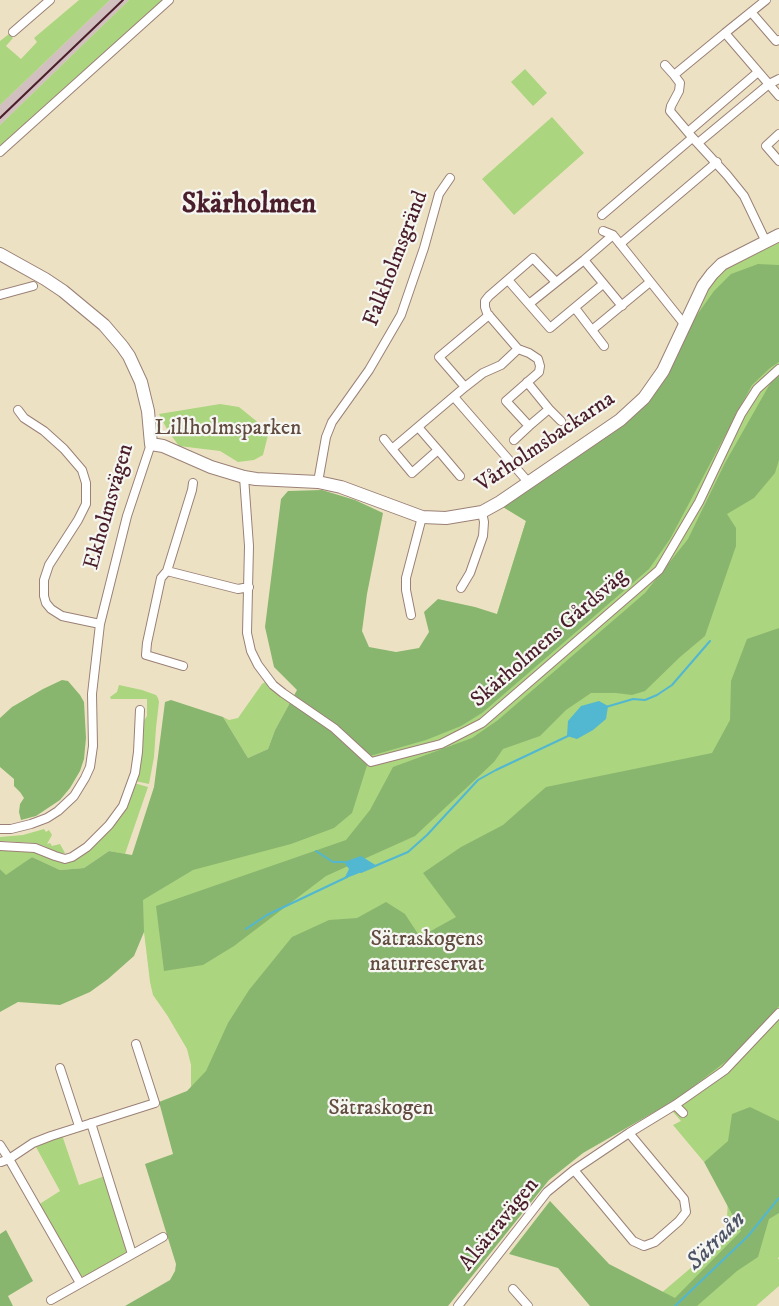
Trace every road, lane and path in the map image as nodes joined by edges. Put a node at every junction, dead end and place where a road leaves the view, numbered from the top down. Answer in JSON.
{"nodes":[{"id":1,"x":50,"y":0,"type":"edge"},
{"id":2,"x":169,"y":0,"type":"edge"},
{"id":3,"x":766,"y":0,"type":"edge"},
{"id":4,"x":751,"y":12,"type":"junction"},
{"id":5,"x":13,"y":32,"type":"dead end"},
{"id":6,"x":725,"y":33,"type":"junction"},
{"id":7,"x":779,"y":40,"type":"edge"},
{"id":8,"x":665,"y":65,"type":"dead end"},
{"id":9,"x":758,"y":72,"type":"junction"},
{"id":10,"x":674,"y":75,"type":"junction"},
{"id":11,"x":779,"y":79,"type":"edge"},
{"id":12,"x":769,"y":84,"type":"junction"},
{"id":13,"x":779,"y":96,"type":"edge"},
{"id":14,"x":779,"y":134,"type":"edge"},
{"id":15,"x":693,"y":137,"type":"junction"},
{"id":16,"x":0,"y":152,"type":"edge"},
{"id":17,"x":779,"y":161,"type":"edge"},
{"id":18,"x":717,"y":162,"type":"junction"},
{"id":19,"x":450,"y":178,"type":"dead end"},
{"id":20,"x":602,"y":215,"type":"dead end"},
{"id":21,"x":603,"y":231,"type":"dead end"},
{"id":22,"x":613,"y":235,"type":"junction"},
{"id":23,"x":779,"y":235,"type":"edge"},
{"id":24,"x":766,"y":242,"type":"junction"},
{"id":25,"x":620,"y":244,"type":"junction"},
{"id":26,"x":0,"y":254,"type":"edge"},
{"id":27,"x":584,"y":260,"type":"junction"},
{"id":28,"x":508,"y":280,"type":"junction"},
{"id":29,"x":556,"y":282,"type":"junction"},
{"id":30,"x":651,"y":282,"type":"junction"},
{"id":31,"x":603,"y":284,"type":"junction"},
{"id":32,"x":33,"y":286,"type":"dead end"},
{"id":33,"x":0,"y":295,"type":"edge"},
{"id":34,"x":529,"y":304,"type":"junction"},
{"id":35,"x":622,"y":306,"type":"junction"},
{"id":36,"x":575,"y":308,"type":"junction"},
{"id":37,"x":489,"y":315,"type":"junction"},
{"id":38,"x":685,"y":325,"type":"junction"},
{"id":39,"x":592,"y":330,"type":"junction"},
{"id":40,"x":604,"y":346,"type":"dead end"},
{"id":41,"x":518,"y":349,"type":"junction"},
{"id":42,"x":779,"y":369,"type":"edge"},
{"id":43,"x":528,"y":382,"type":"junction"},
{"id":44,"x":465,"y":387,"type":"junction"},
{"id":45,"x":454,"y":397,"type":"junction"},
{"id":46,"x":549,"y":409,"type":"junction"},
{"id":47,"x":18,"y":410,"type":"dead end"},
{"id":48,"x":561,"y":421,"type":"dead end"},
{"id":49,"x":529,"y":426,"type":"junction"},
{"id":50,"x":418,"y":427,"type":"junction"},
{"id":51,"x":384,"y":439,"type":"dead end"},
{"id":52,"x":514,"y":440,"type":"dead end"},
{"id":53,"x":151,"y":444,"type":"junction"},
{"id":54,"x":392,"y":449,"type":"junction"},
{"id":55,"x":438,"y":450,"type":"junction"},
{"id":56,"x":460,"y":476,"type":"dead end"},
{"id":57,"x":244,"y":477,"type":"junction"},
{"id":58,"x":318,"y":482,"type":"junction"},
{"id":59,"x":193,"y":483,"type":"dead end"},
{"id":60,"x":529,"y":483,"type":"junction"},
{"id":61,"x":482,"y":512,"type":"junction"},
{"id":62,"x":422,"y":517,"type":"junction"},
{"id":63,"x":167,"y":570,"type":"junction"},
{"id":64,"x":249,"y":587,"type":"junction"},
{"id":65,"x":461,"y":588,"type":"dead end"},
{"id":66,"x":411,"y":615,"type":"dead end"},
{"id":67,"x":100,"y":624,"type":"junction"},
{"id":68,"x":183,"y":666,"type":"dead end"},
{"id":69,"x":140,"y":710,"type":"dead end"},
{"id":70,"x":0,"y":829,"type":"edge"},
{"id":71,"x":0,"y":846,"type":"edge"},
{"id":72,"x":779,"y":1013,"type":"edge"},
{"id":73,"x":136,"y":1044,"type":"dead end"},
{"id":74,"x":60,"y":1068,"type":"dead end"},
{"id":75,"x":675,"y":1105,"type":"junction"},
{"id":76,"x":683,"y":1113,"type":"dead end"},
{"id":77,"x":91,"y":1123,"type":"junction"},
{"id":78,"x":79,"y":1126,"type":"junction"},
{"id":79,"x":629,"y":1133,"type":"junction"},
{"id":80,"x":0,"y":1145,"type":"edge"},
{"id":81,"x":5,"y":1160,"type":"edge"},
{"id":82,"x":574,"y":1170,"type":"junction"},
{"id":83,"x":164,"y":1237,"type":"dead end"},
{"id":84,"x":132,"y":1254,"type":"junction"},
{"id":85,"x":80,"y":1283,"type":"junction"},
{"id":86,"x":513,"y":1289,"type":"dead end"},
{"id":87,"x":51,"y":1300,"type":"dead end"},
{"id":88,"x":458,"y":1306,"type":"edge"},
{"id":89,"x":528,"y":1306,"type":"edge"}],
"edges":[{"from":1,"to":5,"type":"street"},
{"from":2,"to":16,"type":"street"},
{"from":3,"to":4,"type":"street"},
{"from":4,"to":6,"type":"street"},
{"from":4,"to":7,"type":"street"},
{"from":6,"to":9,"type":"street"},
{"from":6,"to":10,"type":"street"},
{"from":8,"to":10,"type":"street"},
{"from":9,"to":12,"type":"street"},
{"from":9,"to":15,"type":"street"},
{"from":10,"to":15,"type":"street"},
{"from":11,"to":12,"type":"street"},
{"from":12,"to":13,"type":"street"},
{"from":12,"to":15,"type":"street"},
{"from":14,"to":17,"type":"street"},
{"from":15,"to":18,"type":"street"},
{"from":15,"to":20,"type":"street"},
{"from":18,"to":24,"type":"street"},
{"from":18,"to":25,"type":"street"},
{"from":19,"to":58,"type":"street","name":"Falkholmsgränd"},
{"from":21,"to":22,"type":"street"},
{"from":22,"to":25,"type":"street"},
{"from":22,"to":27,"type":"street"},
{"from":23,"to":24,"type":"street","name":"Vårholmsbackarna"},
{"from":24,"to":38,"type":"street","name":"Vårholmsbackarna"},
{"from":25,"to":30,"type":"street"},
{"from":26,"to":53,"type":"street","name":"Ekholmsvägen"},
{"from":27,"to":29,"type":"street"},
{"from":27,"to":31,"type":"street"},
{"from":28,"to":29,"type":"street"},
{"from":28,"to":34,"type":"street"},
{"from":28,"to":37,"type":"street"},
{"from":29,"to":34,"type":"street"},
{"from":30,"to":35,"type":"street"},
{"from":30,"to":38,"type":"street"},
{"from":31,"to":35,"type":"street"},
{"from":31,"to":36,"type":"street"},
{"from":32,"to":33,"type":"street"},
{"from":34,"to":36,"type":"street"},
{"from":35,"to":39,"type":"street"},
{"from":36,"to":39,"type":"street"},
{"from":37,"to":41,"type":"street"},
{"from":37,"to":44,"type":"street"},
{"from":38,"to":60,"type":"street","name":"Vårholmsbackarna"},
{"from":39,"to":40,"type":"street"},
{"from":41,"to":43,"type":"street"},
{"from":41,"to":44,"type":"street"},
{"from":42,"to":64,"type":"street","name":"Skärholmens Gårdsväg"},
{"from":43,"to":46,"type":"street"},
{"from":43,"to":49,"type":"street"},
{"from":44,"to":45,"type":"street"},
{"from":45,"to":50,"type":"street"},
{"from":45,"to":60,"type":"street"},
{"from":46,"to":48,"type":"street"},
{"from":46,"to":49,"type":"street"},
{"from":47,"to":67,"type":"street","name":"Ekholmsvägen"},
{"from":49,"to":52,"type":"street"},
{"from":50,"to":54,"type":"street"},
{"from":50,"to":55,"type":"street"},
{"from":51,"to":54,"type":"street"},
{"from":53,"to":57,"type":"street","name":"Vårholmsbackarna"},
{"from":53,"to":67,"type":"street","name":"Ekholmsvägen"},
{"from":54,"to":55,"type":"street"},
{"from":55,"to":56,"type":"street"},
{"from":57,"to":58,"type":"street","name":"Vårholmsbackarna"},
{"from":57,"to":64,"type":"street"},
{"from":58,"to":62,"type":"street","name":"Vårholmsbackarna"},
{"from":59,"to":63,"type":"street"},
{"from":60,"to":61,"type":"street","name":"Vårholmsbackarna"},
{"from":61,"to":62,"type":"street","name":"Vårholmsbackarna"},
{"from":61,"to":65,"type":"street"},
{"from":62,"to":66,"type":"street"},
{"from":63,"to":64,"type":"street"},
{"from":63,"to":68,"type":"street"},
{"from":67,"to":70,"type":"street","name":"Ekholmsvägen"},
{"from":69,"to":71,"type":"street"},
{"from":72,"to":75,"type":"street","name":"Alsätravägen"},
{"from":73,"to":77,"type":"street"},
{"from":74,"to":78,"type":"street"},
{"from":75,"to":76,"type":"street"},
{"from":75,"to":79,"type":"street","name":"Alsätravägen"},
{"from":77,"to":78,"type":"street"},
{"from":77,"to":84,"type":"street"},
{"from":78,"to":81,"type":"street"},
{"from":79,"to":82,"type":"street","name":"Alsätravägen"},
{"from":79,"to":82,"type":"street"},
{"from":80,"to":81,"type":"street"},
{"from":81,"to":85,"type":"street"},
{"from":82,"to":88,"type":"street","name":"Alsätravägen"},
{"from":83,"to":84,"type":"street"},
{"from":84,"to":85,"type":"street"},
{"from":85,"to":87,"type":"street"},
{"from":86,"to":89,"type":"street"}]}
